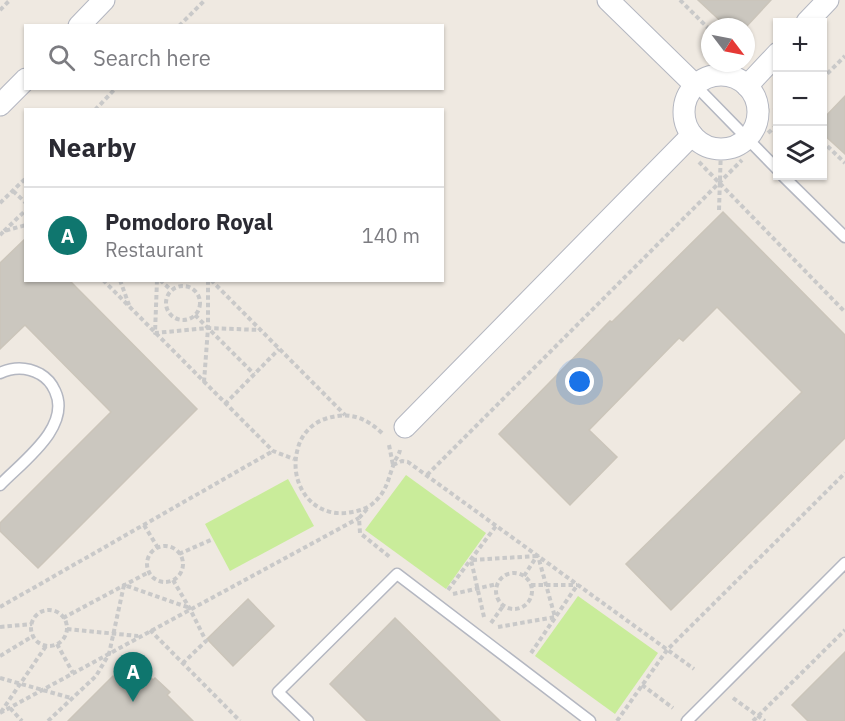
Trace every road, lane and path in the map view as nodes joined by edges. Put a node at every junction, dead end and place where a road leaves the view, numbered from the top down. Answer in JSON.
{"nodes":[{"id":1,"x":10,"y":0,"type":"edge"},
{"id":2,"x":104,"y":0,"type":"edge"},
{"id":3,"x":204,"y":0,"type":"edge"},
{"id":4,"x":608,"y":0,"type":"edge"},
{"id":5,"x":680,"y":0,"type":"edge"},
{"id":6,"x":828,"y":0,"type":"edge"},
{"id":7,"x":0,"y":10,"type":"edge"},
{"id":8,"x":811,"y":18,"type":"edge"},
{"id":9,"x":701,"y":21,"type":"edge"},
{"id":10,"x":81,"y":24,"type":"edge"},
{"id":11,"x":181,"y":24,"type":"edge"},
{"id":12,"x":845,"y":56,"type":"edge"},
{"id":13,"x":773,"y":57,"type":"edge"},
{"id":14,"x":720,"y":72,"type":"edge"},
{"id":15,"x":729,"y":72,"type":"edge"},
{"id":16,"x":827,"y":74,"type":"edge"},
{"id":17,"x":24,"y":81,"type":"edge"},
{"id":18,"x":695,"y":85,"type":"junction"},
{"id":19,"x":747,"y":86,"type":"junction"},
{"id":20,"x":114,"y":90,"type":"edge"},
{"id":21,"x":0,"y":105,"type":"edge"},
{"id":22,"x":96,"y":108,"type":"edge"},
{"id":23,"x":767,"y":110,"type":"edge"},
{"id":24,"x":775,"y":126,"type":"edge"},
{"id":25,"x":768,"y":134,"type":"dead end"},
{"id":26,"x":692,"y":135,"type":"junction"},
{"id":27,"x":827,"y":146,"type":"edge"},
{"id":28,"x":721,"y":148,"type":"junction"},
{"id":29,"x":744,"y":149,"type":"junction"},
{"id":30,"x":695,"y":158,"type":"dead end"},
{"id":31,"x":845,"y":164,"type":"edge"},
{"id":32,"x":773,"y":167,"type":"edge"},
{"id":33,"x":24,"y":180,"type":"edge"},
{"id":34,"x":787,"y":180,"type":"edge"},
{"id":35,"x":719,"y":183,"type":"junction"},
{"id":36,"x":13,"y":191,"type":"junction"},
{"id":37,"x":24,"y":201,"type":"edge"},
{"id":38,"x":0,"y":203,"type":"edge"},
{"id":39,"x":719,"y":210,"type":"dead end"},
{"id":40,"x":24,"y":212,"type":"edge"},
{"id":41,"x":24,"y":226,"type":"edge"},
{"id":42,"x":2,"y":233,"type":"edge"},
{"id":43,"x":845,"y":237,"type":"edge"},
{"id":44,"x":105,"y":282,"type":"edge"},
{"id":45,"x":121,"y":282,"type":"edge"},
{"id":46,"x":158,"y":282,"type":"edge"},
{"id":47,"x":160,"y":282,"type":"edge"},
{"id":48,"x":210,"y":282,"type":"edge"},
{"id":49,"x":212,"y":282,"type":"edge"},
{"id":50,"x":171,"y":291,"type":"junction"},
{"id":51,"x":129,"y":307,"type":"junction"},
{"id":52,"x":845,"y":312,"type":"edge"},
{"id":53,"x":195,"y":315,"type":"junction"},
{"id":54,"x":208,"y":328,"type":"junction"},
{"id":55,"x":261,"y":330,"type":"junction"},
{"id":56,"x":154,"y":333,"type":"junction"},
{"id":57,"x":279,"y":348,"type":"junction"},
{"id":58,"x":0,"y":373,"type":"edge"},
{"id":59,"x":254,"y":374,"type":"junction"},
{"id":60,"x":204,"y":382,"type":"junction"},
{"id":61,"x":225,"y":404,"type":"junction"},
{"id":62,"x":345,"y":415,"type":"junction"},
{"id":63,"x":405,"y":427,"type":"dead end"},
{"id":64,"x":273,"y":451,"type":"junction"},
{"id":65,"x":294,"y":459,"type":"junction"},
{"id":66,"x":393,"y":465,"type":"junction"},
{"id":67,"x":845,"y":473,"type":"edge"},
{"id":68,"x":427,"y":475,"type":"junction"},
{"id":69,"x":0,"y":485,"type":"edge"},
{"id":70,"x":369,"y":506,"type":"junction"},
{"id":71,"x":359,"y":518,"type":"junction"},
{"id":72,"x":144,"y":525,"type":"junction"},
{"id":73,"x":496,"y":526,"type":"junction"},
{"id":74,"x":213,"y":539,"type":"dead end"},
{"id":75,"x":366,"y":540,"type":"dead end"},
{"id":76,"x":158,"y":548,"type":"junction"},
{"id":77,"x":180,"y":554,"type":"junction"},
{"id":78,"x":537,"y":556,"type":"junction"},
{"id":79,"x":471,"y":560,"type":"junction"},
{"id":80,"x":842,"y":570,"type":"edge"},
{"id":81,"x":149,"y":572,"type":"junction"},
{"id":82,"x":524,"y":576,"type":"junction"},
{"id":83,"x":173,"y":580,"type":"junction"},
{"id":84,"x":497,"y":584,"type":"junction"},
{"id":85,"x":124,"y":585,"type":"junction"},
{"id":86,"x":531,"y":585,"type":"junction"},
{"id":87,"x":546,"y":585,"type":"junction"},
{"id":88,"x":578,"y":585,"type":"junction"},
{"id":89,"x":478,"y":588,"type":"junction"},
{"id":90,"x":503,"y":606,"type":"junction"},
{"id":91,"x":0,"y":607,"type":"edge"},
{"id":92,"x":190,"y":609,"type":"junction"},
{"id":93,"x":555,"y":617,"type":"junction"},
{"id":94,"x":63,"y":618,"type":"junction"},
{"id":95,"x":32,"y":624,"type":"junction"},
{"id":96,"x":0,"y":627,"type":"edge"},
{"id":97,"x":487,"y":628,"type":"junction"},
{"id":98,"x":67,"y":629,"type":"junction"},
{"id":99,"x":150,"y":630,"type":"junction"},
{"id":100,"x":845,"y":630,"type":"edge"},
{"id":101,"x":113,"y":634,"type":"junction"},
{"id":102,"x":33,"y":636,"type":"junction"},
{"id":103,"x":140,"y":636,"type":"junction"},
{"id":104,"x":57,"y":644,"type":"junction"},
{"id":105,"x":46,"y":646,"type":"junction"},
{"id":106,"x":667,"y":650,"type":"junction"},
{"id":107,"x":108,"y":654,"type":"junction"},
{"id":108,"x":0,"y":656,"type":"edge"},
{"id":109,"x":528,"y":659,"type":"dead end"},
{"id":110,"x":183,"y":663,"type":"junction"},
{"id":111,"x":694,"y":669,"type":"dead end"},
{"id":112,"x":73,"y":673,"type":"junction"},
{"id":113,"x":0,"y":678,"type":"edge"},
{"id":114,"x":20,"y":684,"type":"junction"},
{"id":115,"x":642,"y":685,"type":"junction"},
{"id":116,"x":43,"y":690,"type":"junction"},
{"id":117,"x":730,"y":696,"type":"dead end"},
{"id":118,"x":72,"y":698,"type":"junction"},
{"id":119,"x":10,"y":708,"type":"junction"},
{"id":120,"x":673,"y":708,"type":"dead end"},
{"id":121,"x":0,"y":713,"type":"edge"},
{"id":122,"x":759,"y":719,"type":"edge"},
{"id":123,"x":22,"y":721,"type":"edge"},
{"id":124,"x":48,"y":721,"type":"edge"},
{"id":125,"x":240,"y":721,"type":"edge"},
{"id":126,"x":308,"y":721,"type":"edge"},
{"id":127,"x":590,"y":721,"type":"edge"},
{"id":128,"x":617,"y":721,"type":"edge"},
{"id":129,"x":687,"y":721,"type":"edge"},
{"id":130,"x":753,"y":721,"type":"edge"},
{"id":131,"x":765,"y":721,"type":"edge"}],
"edges":[{"from":1,"to":7,"type":"path"},
{"from":2,"to":10,"type":"street"},
{"from":3,"to":11,"type":"path"},
{"from":4,"to":18,"type":"street"},
{"from":5,"to":9,"type":"path"},
{"from":6,"to":8,"type":"street"},
{"from":12,"to":16,"type":"path"},
{"from":13,"to":19,"type":"street"},
{"from":14,"to":18,"type":"street"},
{"from":15,"to":19,"type":"street"},
{"from":17,"to":21,"type":"street"},
{"from":18,"to":26,"type":"street"},
{"from":18,"to":29,"type":"lane"},
{"from":19,"to":23,"type":"street"},
{"from":20,"to":22,"type":"path"},
{"from":23,"to":29,"type":"street"},
{"from":24,"to":25,"type":"path"},
{"from":26,"to":28,"type":"street"},
{"from":26,"to":63,"type":"street"},
{"from":27,"to":31,"type":"path"},
{"from":28,"to":29,"type":"street"},
{"from":28,"to":35,"type":"path"},
{"from":29,"to":32,"type":"lane"},
{"from":29,"to":35,"type":"path"},
{"from":30,"to":35,"type":"path"},
{"from":33,"to":36,"type":"path"},
{"from":34,"to":43,"type":"lane"},
{"from":35,"to":39,"type":"path"},
{"from":35,"to":52,"type":"path"},
{"from":35,"to":68,"type":"path"},
{"from":36,"to":37,"type":"path"},
{"from":36,"to":38,"type":"path"},
{"from":40,"to":42,"type":"path"},
{"from":41,"to":42,"type":"path"},
{"from":44,"to":51,"type":"path"},
{"from":45,"to":51,"type":"path"},
{"from":46,"to":56,"type":"path"},
{"from":47,"to":50,"type":"path"},
{"from":48,"to":54,"type":"path"},
{"from":49,"to":55,"type":"path"},
{"from":50,"to":53,"type":"path"},
{"from":50,"to":53,"type":"path"},
{"from":51,"to":56,"type":"path"},
{"from":53,"to":54,"type":"path"},
{"from":54,"to":55,"type":"path"},
{"from":54,"to":56,"type":"path"},
{"from":54,"to":59,"type":"path"},
{"from":54,"to":60,"type":"path"},
{"from":55,"to":57,"type":"path"},
{"from":56,"to":60,"type":"path"},
{"from":57,"to":59,"type":"path"},
{"from":57,"to":62,"type":"path"},
{"from":58,"to":69,"type":"lane"},
{"from":59,"to":61,"type":"path"},
{"from":60,"to":61,"type":"path"},
{"from":61,"to":64,"type":"path"},
{"from":62,"to":65,"type":"path"},
{"from":62,"to":66,"type":"path"},
{"from":64,"to":65,"type":"path"},
{"from":64,"to":72,"type":"path"},
{"from":65,"to":70,"type":"path"},
{"from":66,"to":68,"type":"path"},
{"from":66,"to":70,"type":"path"},
{"from":67,"to":106,"type":"path"},
{"from":68,"to":73,"type":"path"},
{"from":70,"to":71,"type":"path"},
{"from":71,"to":75,"type":"path"},
{"from":71,"to":92,"type":"path"},
{"from":72,"to":76,"type":"path"},
{"from":72,"to":91,"type":"path"},
{"from":73,"to":78,"type":"path"},
{"from":73,"to":79,"type":"path"},
{"from":74,"to":77,"type":"path"},
{"from":76,"to":77,"type":"path"},
{"from":76,"to":81,"type":"path"},
{"from":77,"to":83,"type":"path"},
{"from":78,"to":79,"type":"path"},
{"from":78,"to":82,"type":"path"},
{"from":78,"to":87,"type":"path"},
{"from":78,"to":88,"type":"path"},
{"from":79,"to":89,"type":"path"},
{"from":79,"to":89,"type":"path"},
{"from":80,"to":129,"type":"lane"},
{"from":81,"to":83,"type":"path"},
{"from":81,"to":85,"type":"path"},
{"from":82,"to":84,"type":"path"},
{"from":82,"to":86,"type":"path"},
{"from":83,"to":92,"type":"path"},
{"from":84,"to":89,"type":"path"},
{"from":84,"to":90,"type":"path"},
{"from":85,"to":92,"type":"path"},
{"from":85,"to":94,"type":"path"},
{"from":85,"to":101,"type":"path"},
{"from":86,"to":87,"type":"path"},
{"from":86,"to":90,"type":"path"},
{"from":87,"to":88,"type":"path"},
{"from":87,"to":93,"type":"path"},
{"from":88,"to":93,"type":"path"},
{"from":88,"to":106,"type":"path"},
{"from":89,"to":97,"type":"path"},
{"from":90,"to":97,"type":"path"},
{"from":92,"to":99,"type":"path"},
{"from":92,"to":110,"type":"path"},
{"from":93,"to":97,"type":"path"},
{"from":93,"to":109,"type":"path"},
{"from":94,"to":95,"type":"path"},
{"from":94,"to":98,"type":"path"},
{"from":95,"to":96,"type":"path"},
{"from":95,"to":102,"type":"path"},
{"from":98,"to":101,"type":"path"},
{"from":98,"to":104,"type":"path"},
{"from":99,"to":103,"type":"path"},
{"from":99,"to":110,"type":"path"},
{"from":100,"to":122,"type":"path"},
{"from":101,"to":103,"type":"path"},
{"from":101,"to":107,"type":"path"},
{"from":102,"to":105,"type":"path"},
{"from":102,"to":108,"type":"path"},
{"from":103,"to":107,"type":"path"},
{"from":104,"to":105,"type":"path"},
{"from":104,"to":112,"type":"path"},
{"from":105,"to":114,"type":"path"},
{"from":106,"to":111,"type":"path"},
{"from":106,"to":115,"type":"path"},
{"from":107,"to":112,"type":"path"},
{"from":107,"to":118,"type":"path"},
{"from":110,"to":125,"type":"path"},
{"from":112,"to":116,"type":"path"},
{"from":113,"to":114,"type":"path"},
{"from":114,"to":116,"type":"path"},
{"from":114,"to":121,"type":"path"},
{"from":115,"to":120,"type":"path"},
{"from":115,"to":128,"type":"path"},
{"from":116,"to":118,"type":"path"},
{"from":116,"to":119,"type":"path"},
{"from":117,"to":122,"type":"path"},
{"from":118,"to":124,"type":"path"},
{"from":119,"to":121,"type":"path"},
{"from":119,"to":123,"type":"path"},
{"from":122,"to":130,"type":"path"},
{"from":122,"to":131,"type":"path"},
{"from":126,"to":127,"type":"lane"}]}
